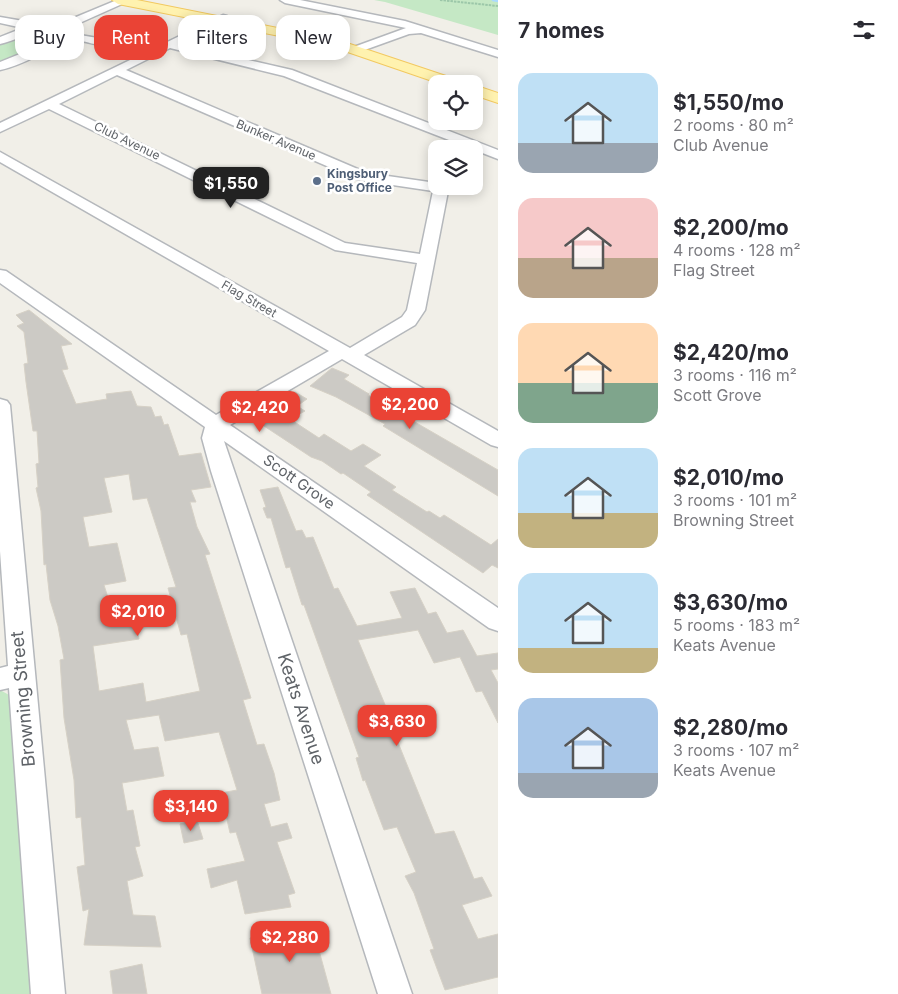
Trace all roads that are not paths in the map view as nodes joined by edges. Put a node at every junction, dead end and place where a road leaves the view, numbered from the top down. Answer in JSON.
{"nodes":[{"id":1,"x":125,"y":0,"type":"edge"},
{"id":2,"x":285,"y":0,"type":"edge"},
{"id":3,"x":201,"y":15,"type":"edge"},
{"id":4,"x":84,"y":18,"type":"edge"},
{"id":5,"x":0,"y":20,"type":"edge"},
{"id":6,"x":15,"y":22,"type":"edge"},
{"id":7,"x":266,"y":29,"type":"edge"},
{"id":8,"x":419,"y":30,"type":"junction"},
{"id":9,"x":15,"y":34,"type":"edge"},
{"id":10,"x":0,"y":41,"type":"edge"},
{"id":11,"x":178,"y":41,"type":"edge"},
{"id":12,"x":170,"y":45,"type":"junction"},
{"id":13,"x":355,"y":50,"type":"junction"},
{"id":14,"x":498,"y":54,"type":"edge"},
{"id":15,"x":20,"y":60,"type":"edge"},
{"id":16,"x":0,"y":66,"type":"edge"},
{"id":17,"x":117,"y":71,"type":"junction"},
{"id":18,"x":429,"y":75,"type":"edge"},
{"id":19,"x":483,"y":93,"type":"edge"},
{"id":20,"x":498,"y":98,"type":"edge"},
{"id":21,"x":50,"y":104,"type":"junction"},
{"id":22,"x":0,"y":128,"type":"edge"},
{"id":23,"x":444,"y":140,"type":"edge"},
{"id":24,"x":483,"y":151,"type":"edge"},
{"id":25,"x":498,"y":155,"type":"edge"},
{"id":26,"x":0,"y":156,"type":"edge"},
{"id":27,"x":428,"y":185,"type":"edge"},
{"id":28,"x":440,"y":195,"type":"edge"},
{"id":29,"x":428,"y":260,"type":"junction"},
{"id":30,"x":1,"y":277,"type":"edge"},
{"id":31,"x":345,"y":354,"type":"junction"},
{"id":32,"x":0,"y":405,"type":"edge"},
{"id":33,"x":216,"y":424,"type":"junction"},
{"id":34,"x":498,"y":440,"type":"edge"},
{"id":35,"x":3,"y":498,"type":"edge"},
{"id":36,"x":498,"y":621,"type":"edge"},
{"id":37,"x":11,"y":677,"type":"edge"},
{"id":38,"x":48,"y":994,"type":"edge"},
{"id":39,"x":395,"y":994,"type":"edge"}],
"edges":[{"from":1,"to":3,"type":"main road"},
{"from":1,"to":4,"type":"street"},
{"from":2,"to":8,"type":"street"},
{"from":5,"to":6,"type":"street"},
{"from":7,"to":13,"type":"main road"},
{"from":8,"to":13,"type":"street"},
{"from":8,"to":14,"type":"street"},
{"from":9,"to":10,"type":"street"},
{"from":11,"to":12,"type":"street"},
{"from":12,"to":17,"type":"street"},
{"from":12,"to":23,"type":"street"},
{"from":13,"to":18,"type":"main road"},
{"from":15,"to":16,"type":"street"},
{"from":17,"to":21,"type":"street"},
{"from":17,"to":27,"type":"street","name":"Bunker Avenue"},
{"from":19,"to":20,"type":"main road"},
{"from":21,"to":22,"type":"street"},
{"from":21,"to":29,"type":"street","name":"Club Avenue"},
{"from":24,"to":25,"type":"street"},
{"from":26,"to":31,"type":"street","name":"Flag Street"},
{"from":28,"to":29,"type":"street"},
{"from":29,"to":31,"type":"street"},
{"from":30,"to":33,"type":"street","name":"Scott Grove"},
{"from":31,"to":33,"type":"street"},
{"from":31,"to":34,"type":"street","name":"Flag Street"},
{"from":32,"to":35,"type":"street","name":"Browning Street"},
{"from":33,"to":36,"type":"street","name":"Scott Grove"},
{"from":33,"to":39,"type":"street","name":"Keats Avenue"},
{"from":35,"to":37,"type":"street","name":"Browning Street"},
{"from":37,"to":38,"type":"street","name":"Browning Street"}]}
